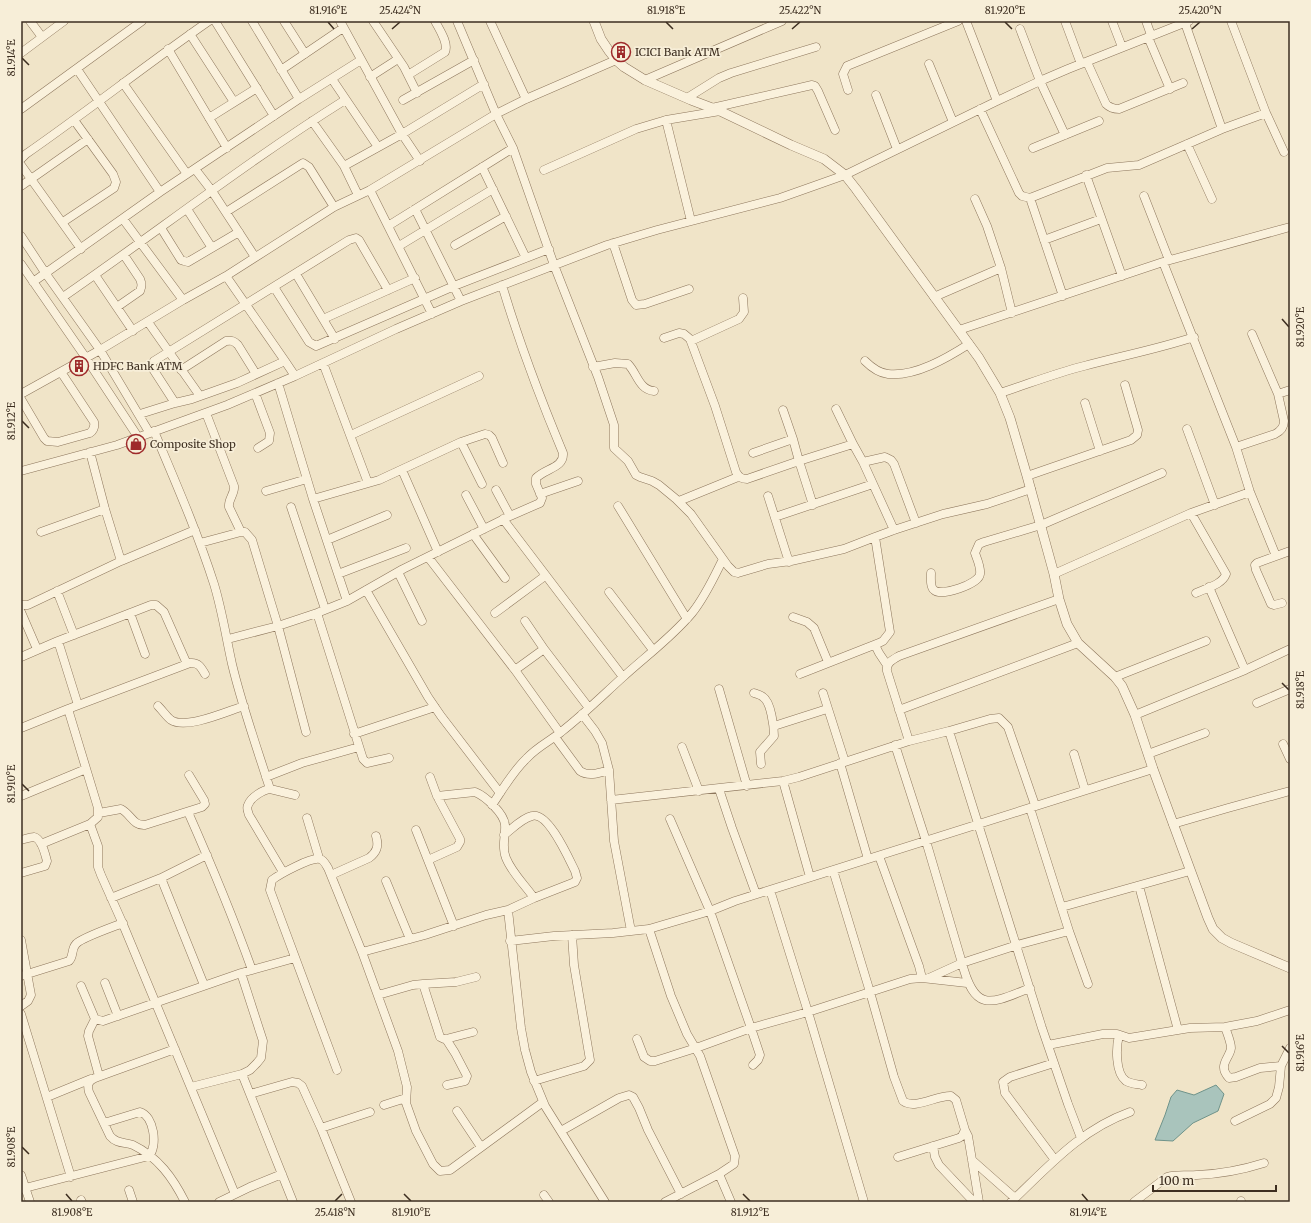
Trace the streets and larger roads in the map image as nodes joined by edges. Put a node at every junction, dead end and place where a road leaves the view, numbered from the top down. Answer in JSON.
{"nodes":[{"id":1,"x":30,"y":21,"type":"edge"},
{"id":2,"x":64,"y":21,"type":"edge"},
{"id":3,"x":142,"y":21,"type":"edge"},
{"id":4,"x":209,"y":21,"type":"edge"},
{"id":5,"x":215,"y":21,"type":"edge"},
{"id":6,"x":252,"y":21,"type":"edge"},
{"id":7,"x":284,"y":21,"type":"edge"},
{"id":8,"x":373,"y":21,"type":"edge"},
{"id":9,"x":435,"y":21,"type":"edge"},
{"id":10,"x":457,"y":21,"type":"edge"},
{"id":11,"x":490,"y":21,"type":"edge"},
{"id":12,"x":594,"y":21,"type":"edge"},
{"id":13,"x":782,"y":21,"type":"edge"},
{"id":14,"x":958,"y":21,"type":"edge"},
{"id":15,"x":966,"y":21,"type":"edge"},
{"id":16,"x":1065,"y":21,"type":"edge"},
{"id":17,"x":1112,"y":21,"type":"edge"},
{"id":18,"x":1146,"y":21,"type":"edge"},
{"id":19,"x":1231,"y":21,"type":"edge"},
{"id":20,"x":1187,"y":22,"type":"edge"},
{"id":21,"x":341,"y":24,"type":"edge"},
{"id":22,"x":1020,"y":29,"type":"dead end"},
{"id":23,"x":190,"y":34,"type":"junction"},
{"id":24,"x":1149,"y":36,"type":"junction"},
{"id":25,"x":42,"y":37,"type":"junction"},
{"id":26,"x":816,"y":47,"type":"dead end"},
{"id":27,"x":1122,"y":47,"type":"junction"},
{"id":28,"x":168,"y":49,"type":"junction"},
{"id":29,"x":21,"y":53,"type":"edge"},
{"id":30,"x":305,"y":54,"type":"junction"},
{"id":31,"x":398,"y":59,"type":"junction"},
{"id":32,"x":360,"y":60,"type":"junction"},
{"id":33,"x":474,"y":60,"type":"junction"},
{"id":34,"x":616,"y":60,"type":"junction"},
{"id":35,"x":1084,"y":63,"type":"junction"},
{"id":36,"x":929,"y":64,"type":"dead end"},
{"id":37,"x":77,"y":69,"type":"junction"},
{"id":38,"x":281,"y":70,"type":"junction"},
{"id":39,"x":408,"y":75,"type":"junction"},
{"id":40,"x":370,"y":76,"type":"junction"},
{"id":41,"x":332,"y":79,"type":"junction"},
{"id":42,"x":645,"y":80,"type":"junction"},
{"id":43,"x":1040,"y":81,"type":"junction"},
{"id":44,"x":123,"y":83,"type":"junction"},
{"id":45,"x":1183,"y":83,"type":"dead end"},
{"id":46,"x":484,"y":84,"type":"junction"},
{"id":47,"x":257,"y":88,"type":"junction"},
{"id":48,"x":1170,"y":89,"type":"junction"},
{"id":49,"x":848,"y":90,"type":"dead end"},
{"id":50,"x":417,"y":92,"type":"junction"},
{"id":51,"x":876,"y":95,"type":"dead end"},
{"id":52,"x":687,"y":98,"type":"junction"},
{"id":53,"x":299,"y":99,"type":"junction"},
{"id":54,"x":526,"y":99,"type":"junction"},
{"id":55,"x":345,"y":100,"type":"junction"},
{"id":56,"x":403,"y":100,"type":"dead end"},
{"id":57,"x":98,"y":101,"type":"junction"},
{"id":58,"x":997,"y":101,"type":"junction"},
{"id":59,"x":234,"y":102,"type":"junction"},
{"id":60,"x":716,"y":109,"type":"junction"},
{"id":61,"x":980,"y":109,"type":"junction"},
{"id":62,"x":21,"y":110,"type":"edge"},
{"id":63,"x":496,"y":114,"type":"junction"},
{"id":64,"x":1266,"y":114,"type":"junction"},
{"id":65,"x":274,"y":116,"type":"junction"},
{"id":66,"x":209,"y":118,"type":"junction"},
{"id":67,"x":74,"y":120,"type":"junction"},
{"id":68,"x":666,"y":120,"type":"junction"},
{"id":69,"x":312,"y":121,"type":"junction"},
{"id":70,"x":1099,"y":121,"type":"dead end"},
{"id":71,"x":953,"y":122,"type":"junction"},
{"id":72,"x":1222,"y":129,"type":"junction"},
{"id":73,"x":834,"y":130,"type":"dead end"},
{"id":74,"x":402,"y":134,"type":"junction"},
{"id":75,"x":1064,"y":135,"type":"junction"},
{"id":76,"x":88,"y":139,"type":"junction"},
{"id":77,"x":1187,"y":144,"type":"junction"},
{"id":78,"x":378,"y":147,"type":"junction"},
{"id":79,"x":227,"y":148,"type":"junction"},
{"id":80,"x":513,"y":148,"type":"junction"},
{"id":81,"x":1033,"y":148,"type":"dead end"},
{"id":82,"x":897,"y":149,"type":"junction"},
{"id":83,"x":1284,"y":152,"type":"dead end"},
{"id":84,"x":21,"y":159,"type":"edge"},
{"id":85,"x":420,"y":161,"type":"junction"},
{"id":86,"x":21,"y":165,"type":"edge"},
{"id":87,"x":344,"y":166,"type":"junction"},
{"id":88,"x":482,"y":167,"type":"junction"},
{"id":89,"x":196,"y":169,"type":"junction"},
{"id":90,"x":544,"y":170,"type":"dead end"},
{"id":91,"x":187,"y":174,"type":"junction"},
{"id":92,"x":845,"y":175,"type":"junction"},
{"id":93,"x":1086,"y":176,"type":"junction"},
{"id":94,"x":31,"y":179,"type":"junction"},
{"id":95,"x":21,"y":186,"type":"edge"},
{"id":96,"x":493,"y":189,"type":"junction"},
{"id":97,"x":370,"y":190,"type":"junction"},
{"id":98,"x":212,"y":191,"type":"junction"},
{"id":99,"x":160,"y":192,"type":"junction"},
{"id":100,"x":358,"y":196,"type":"junction"},
{"id":101,"x":1144,"y":196,"type":"dead end"},
{"id":102,"x":1030,"y":198,"type":"junction"},
{"id":103,"x":975,"y":199,"type":"dead end"},
{"id":104,"x":1212,"y":199,"type":"dead end"},
{"id":105,"x":334,"y":207,"type":"junction"},
{"id":106,"x":187,"y":209,"type":"junction"},
{"id":107,"x":415,"y":209,"type":"junction"},
{"id":108,"x":226,"y":212,"type":"junction"},
{"id":109,"x":506,"y":216,"type":"junction"},
{"id":110,"x":1101,"y":218,"type":"junction"},
{"id":111,"x":123,"y":219,"type":"junction"},
{"id":112,"x":691,"y":221,"type":"junction"},
{"id":113,"x":63,"y":222,"type":"junction"},
{"id":114,"x":388,"y":226,"type":"junction"},
{"id":115,"x":1290,"y":227,"type":"edge"},
{"id":116,"x":161,"y":228,"type":"junction"},
{"id":117,"x":426,"y":230,"type":"junction"},
{"id":118,"x":239,"y":232,"type":"junction"},
{"id":119,"x":21,"y":236,"type":"edge"},
{"id":120,"x":1044,"y":240,"type":"junction"},
{"id":121,"x":141,"y":243,"type":"junction"},
{"id":122,"x":613,"y":243,"type":"junction"},
{"id":123,"x":454,"y":245,"type":"dead end"},
{"id":124,"x":399,"y":246,"type":"junction"},
{"id":125,"x":212,"y":248,"type":"junction"},
{"id":126,"x":81,"y":249,"type":"junction"},
{"id":127,"x":549,"y":249,"type":"junction"},
{"id":128,"x":124,"y":255,"type":"junction"},
{"id":129,"x":255,"y":257,"type":"junction"},
{"id":130,"x":526,"y":258,"type":"junction"},
{"id":131,"x":1166,"y":261,"type":"junction"},
{"id":132,"x":39,"y":262,"type":"junction"},
{"id":133,"x":554,"y":265,"type":"junction"},
{"id":134,"x":1001,"y":268,"type":"junction"},
{"id":135,"x":22,"y":269,"type":"edge"},
{"id":136,"x":46,"y":274,"type":"junction"},
{"id":137,"x":296,"y":274,"type":"junction"},
{"id":138,"x":95,"y":275,"type":"junction"},
{"id":139,"x":226,"y":276,"type":"junction"},
{"id":140,"x":1122,"y":276,"type":"junction"},
{"id":141,"x":415,"y":278,"type":"junction"},
{"id":142,"x":33,"y":282,"type":"junction"},
{"id":143,"x":502,"y":285,"type":"junction"},
{"id":144,"x":454,"y":286,"type":"junction"},
{"id":145,"x":274,"y":287,"type":"junction"},
{"id":146,"x":689,"y":289,"type":"dead end"},
{"id":147,"x":388,"y":290,"type":"junction"},
{"id":148,"x":1063,"y":296,"type":"junction"},
{"id":149,"x":63,"y":297,"type":"junction"},
{"id":150,"x":934,"y":297,"type":"junction"},
{"id":151,"x":743,"y":298,"type":"dead end"},
{"id":152,"x":425,"y":299,"type":"junction"},
{"id":153,"x":182,"y":300,"type":"junction"},
{"id":154,"x":461,"y":301,"type":"junction"},
{"id":155,"x":245,"y":304,"type":"junction"},
{"id":156,"x":117,"y":306,"type":"junction"},
{"id":157,"x":1012,"y":313,"type":"junction"},
{"id":158,"x":432,"y":314,"type":"junction"},
{"id":159,"x":323,"y":319,"type":"junction"},
{"id":160,"x":148,"y":322,"type":"junction"},
{"id":161,"x":959,"y":330,"type":"junction"},
{"id":162,"x":133,"y":331,"type":"junction"},
{"id":163,"x":1252,"y":334,"type":"dead end"},
{"id":164,"x":1194,"y":337,"type":"junction"},
{"id":165,"x":335,"y":338,"type":"junction"},
{"id":166,"x":664,"y":338,"type":"dead end"},
{"id":167,"x":691,"y":341,"type":"junction"},
{"id":168,"x":969,"y":344,"type":"junction"},
{"id":169,"x":100,"y":350,"type":"junction"},
{"id":170,"x":168,"y":352,"type":"junction"},
{"id":171,"x":86,"y":358,"type":"junction"},
{"id":172,"x":864,"y":360,"type":"dead end"},
{"id":173,"x":285,"y":361,"type":"junction"},
{"id":174,"x":323,"y":363,"type":"junction"},
{"id":175,"x":594,"y":367,"type":"junction"},
{"id":176,"x":181,"y":370,"type":"junction"},
{"id":177,"x":61,"y":372,"type":"junction"},
{"id":178,"x":256,"y":374,"type":"junction"},
{"id":179,"x":295,"y":376,"type":"junction"},
{"id":180,"x":479,"y":376,"type":"dead end"},
{"id":181,"x":278,"y":383,"type":"junction"},
{"id":182,"x":1125,"y":385,"type":"dead end"},
{"id":183,"x":1290,"y":390,"type":"edge"},
{"id":184,"x":654,"y":391,"type":"dead end"},
{"id":185,"x":255,"y":393,"type":"junction"},
{"id":186,"x":1000,"y":393,"type":"junction"},
{"id":187,"x":21,"y":394,"type":"edge"},
{"id":188,"x":1278,"y":394,"type":"junction"},
{"id":189,"x":200,"y":396,"type":"junction"},
{"id":190,"x":21,"y":399,"type":"edge"},
{"id":191,"x":175,"y":403,"type":"junction"},
{"id":192,"x":1085,"y":403,"type":"dead end"},
{"id":193,"x":836,"y":409,"type":"dead end"},
{"id":194,"x":783,"y":410,"type":"dead end"},
{"id":195,"x":206,"y":413,"type":"junction"},
{"id":196,"x":140,"y":414,"type":"junction"},
{"id":197,"x":1187,"y":429,"type":"dead end"},
{"id":198,"x":152,"y":432,"type":"junction"},
{"id":199,"x":351,"y":435,"type":"junction"},
{"id":200,"x":138,"y":437,"type":"junction"},
{"id":201,"x":793,"y":439,"type":"junction"},
{"id":202,"x":462,"y":442,"type":"junction"},
{"id":203,"x":853,"y":444,"type":"junction"},
{"id":204,"x":1236,"y":447,"type":"junction"},
{"id":205,"x":258,"y":448,"type":"dead end"},
{"id":206,"x":1100,"y":451,"type":"junction"},
{"id":207,"x":90,"y":452,"type":"junction"},
{"id":208,"x":753,"y":453,"type":"dead end"},
{"id":209,"x":799,"y":461,"type":"junction"},
{"id":210,"x":863,"y":462,"type":"junction"},
{"id":211,"x":503,"y":463,"type":"dead end"},
{"id":212,"x":22,"y":469,"type":"edge"},
{"id":213,"x":402,"y":470,"type":"junction"},
{"id":214,"x":1162,"y":473,"type":"dead end"},
{"id":215,"x":738,"y":476,"type":"junction"},
{"id":216,"x":1027,"y":476,"type":"junction"},
{"id":217,"x":307,"y":479,"type":"junction"},
{"id":218,"x":578,"y":481,"type":"dead end"},
{"id":219,"x":368,"y":483,"type":"junction"},
{"id":220,"x":482,"y":484,"type":"dead end"},
{"id":221,"x":873,"y":484,"type":"junction"},
{"id":222,"x":496,"y":490,"type":"dead end"},
{"id":223,"x":1031,"y":490,"type":"junction"},
{"id":224,"x":266,"y":491,"type":"dead end"},
{"id":225,"x":1250,"y":492,"type":"junction"},
{"id":226,"x":540,"y":494,"type":"junction"},
{"id":227,"x":466,"y":495,"type":"dead end"},
{"id":228,"x":768,"y":496,"type":"dead end"},
{"id":229,"x":313,"y":499,"type":"junction"},
{"id":230,"x":679,"y":501,"type":"junction"},
{"id":231,"x":812,"y":505,"type":"junction"},
{"id":232,"x":1215,"y":505,"type":"junction"},
{"id":233,"x":618,"y":506,"type":"dead end"},
{"id":234,"x":291,"y":507,"type":"dead end"},
{"id":235,"x":104,"y":509,"type":"junction"},
{"id":236,"x":1191,"y":513,"type":"junction"},
{"id":237,"x":387,"y":515,"type":"dead end"},
{"id":238,"x":507,"y":517,"type":"junction"},
{"id":239,"x":775,"y":518,"type":"junction"},
{"id":240,"x":916,"y":522,"type":"junction"},
{"id":241,"x":1041,"y":525,"type":"junction"},
{"id":242,"x":484,"y":529,"type":"junction"},
{"id":243,"x":196,"y":530,"type":"junction"},
{"id":244,"x":894,"y":530,"type":"junction"},
{"id":245,"x":40,"y":532,"type":"dead end"},
{"id":246,"x":241,"y":532,"type":"junction"},
{"id":247,"x":473,"y":534,"type":"junction"},
{"id":248,"x":876,"y":537,"type":"junction"},
{"id":249,"x":327,"y":540,"type":"junction"},
{"id":250,"x":200,"y":543,"type":"junction"},
{"id":251,"x":406,"y":548,"type":"dead end"},
{"id":252,"x":1290,"y":551,"type":"edge"},
{"id":253,"x":438,"y":552,"type":"junction"},
{"id":254,"x":1276,"y":556,"type":"junction"},
{"id":255,"x":428,"y":557,"type":"junction"},
{"id":256,"x":723,"y":559,"type":"junction"},
{"id":257,"x":121,"y":561,"type":"junction"},
{"id":258,"x":788,"y":562,"type":"junction"},
{"id":259,"x":398,"y":572,"type":"junction"},
{"id":260,"x":931,"y":573,"type":"dead end"},
{"id":261,"x":338,"y":574,"type":"junction"},
{"id":262,"x":1054,"y":574,"type":"junction"},
{"id":263,"x":545,"y":576,"type":"junction"},
{"id":264,"x":505,"y":578,"type":"dead end"},
{"id":265,"x":1209,"y":587,"type":"junction"},
{"id":266,"x":366,"y":590,"type":"junction"},
{"id":267,"x":56,"y":591,"type":"junction"},
{"id":268,"x":609,"y":592,"type":"dead end"},
{"id":269,"x":1196,"y":592,"type":"dead end"},
{"id":270,"x":1059,"y":599,"type":"junction"},
{"id":271,"x":347,"y":601,"type":"junction"},
{"id":272,"x":1282,"y":603,"type":"dead end"},
{"id":273,"x":21,"y":605,"type":"edge"},
{"id":274,"x":325,"y":609,"type":"junction"},
{"id":275,"x":21,"y":612,"type":"edge"},
{"id":276,"x":317,"y":613,"type":"junction"},
{"id":277,"x":495,"y":613,"type":"dead end"},
{"id":278,"x":130,"y":614,"type":"junction"},
{"id":279,"x":793,"y":617,"type":"dead end"},
{"id":280,"x":687,"y":619,"type":"junction"},
{"id":281,"x":422,"y":621,"type":"dead end"},
{"id":282,"x":525,"y":621,"type":"dead end"},
{"id":283,"x":278,"y":626,"type":"junction"},
{"id":284,"x":74,"y":635,"type":"junction"},
{"id":285,"x":228,"y":638,"type":"junction"},
{"id":286,"x":58,"y":641,"type":"junction"},
{"id":287,"x":1206,"y":641,"type":"dead end"},
{"id":288,"x":1078,"y":643,"type":"junction"},
{"id":289,"x":875,"y":645,"type":"junction"},
{"id":290,"x":544,"y":649,"type":"junction"},
{"id":291,"x":1290,"y":649,"type":"edge"},
{"id":292,"x":37,"y":650,"type":"junction"},
{"id":293,"x":653,"y":650,"type":"junction"},
{"id":294,"x":145,"y":654,"type":"dead end"},
{"id":295,"x":21,"y":657,"type":"edge"},
{"id":296,"x":828,"y":662,"type":"junction"},
{"id":297,"x":187,"y":664,"type":"junction"},
{"id":298,"x":887,"y":665,"type":"junction"},
{"id":299,"x":514,"y":670,"type":"junction"},
{"id":300,"x":1244,"y":670,"type":"junction"},
{"id":301,"x":205,"y":674,"type":"dead end"},
{"id":302,"x":800,"y":674,"type":"dead end"},
{"id":303,"x":623,"y":676,"type":"junction"},
{"id":304,"x":1115,"y":677,"type":"junction"},
{"id":305,"x":1290,"y":689,"type":"edge"},
{"id":306,"x":719,"y":690,"type":"dead end"},
{"id":307,"x":823,"y":693,"type":"dead end"},
{"id":308,"x":754,"y":694,"type":"dead end"},
{"id":309,"x":1257,"y":703,"type":"dead end"},
{"id":310,"x":78,"y":705,"type":"junction"},
{"id":311,"x":158,"y":706,"type":"dead end"},
{"id":312,"x":244,"y":706,"type":"junction"},
{"id":313,"x":434,"y":706,"type":"junction"},
{"id":314,"x":589,"y":708,"type":"junction"},
{"id":315,"x":68,"y":709,"type":"junction"},
{"id":316,"x":827,"y":710,"type":"junction"},
{"id":317,"x":899,"y":710,"type":"junction"},
{"id":318,"x":582,"y":714,"type":"junction"},
{"id":319,"x":1135,"y":715,"type":"junction"},
{"id":320,"x":774,"y":726,"type":"junction"},
{"id":321,"x":21,"y":728,"type":"edge"},
{"id":322,"x":949,"y":731,"type":"junction"},
{"id":323,"x":306,"y":732,"type":"dead end"},
{"id":324,"x":1205,"y":733,"type":"dead end"},
{"id":325,"x":354,"y":734,"type":"junction"},
{"id":326,"x":558,"y":735,"type":"junction"},
{"id":327,"x":909,"y":741,"type":"junction"},
{"id":328,"x":1283,"y":744,"type":"dead end"},
{"id":329,"x":895,"y":745,"type":"junction"},
{"id":330,"x":359,"y":747,"type":"junction"},
{"id":331,"x":682,"y":747,"type":"dead end"},
{"id":332,"x":1074,"y":754,"type":"dead end"},
{"id":333,"x":1148,"y":754,"type":"junction"},
{"id":334,"x":389,"y":758,"type":"dead end"},
{"id":335,"x":1290,"y":760,"type":"edge"},
{"id":336,"x":843,"y":763,"type":"junction"},
{"id":337,"x":761,"y":764,"type":"dead end"},
{"id":338,"x":86,"y":769,"type":"junction"},
{"id":339,"x":1153,"y":769,"type":"junction"},
{"id":340,"x":610,"y":770,"type":"junction"},
{"id":341,"x":189,"y":775,"type":"dead end"},
{"id":342,"x":266,"y":777,"type":"junction"},
{"id":343,"x":430,"y":777,"type":"dead end"},
{"id":344,"x":783,"y":781,"type":"junction"},
{"id":345,"x":747,"y":786,"type":"junction"},
{"id":346,"x":270,"y":789,"type":"junction"},
{"id":347,"x":719,"y":789,"type":"junction"},
{"id":348,"x":1086,"y":790,"type":"junction"},
{"id":349,"x":699,"y":791,"type":"junction"},
{"id":350,"x":1290,"y":791,"type":"edge"},
{"id":351,"x":500,"y":793,"type":"junction"},
{"id":352,"x":295,"y":795,"type":"dead end"},
{"id":353,"x":21,"y":796,"type":"edge"},
{"id":354,"x":437,"y":796,"type":"junction"},
{"id":355,"x":611,"y":800,"type":"junction"},
{"id":356,"x":492,"y":805,"type":"junction"},
{"id":357,"x":1032,"y":807,"type":"junction"},
{"id":358,"x":99,"y":812,"type":"junction"},
{"id":359,"x":188,"y":812,"type":"junction"},
{"id":360,"x":307,"y":818,"type":"dead end"},
{"id":361,"x":670,"y":819,"type":"dead end"},
{"id":362,"x":90,"y":824,"type":"junction"},
{"id":363,"x":979,"y":824,"type":"junction"},
{"id":364,"x":1173,"y":824,"type":"junction"},
{"id":365,"x":416,"y":830,"type":"dead end"},
{"id":366,"x":504,"y":835,"type":"junction"},
{"id":367,"x":376,"y":836,"type":"dead end"},
{"id":368,"x":21,"y":840,"type":"edge"},
{"id":369,"x":926,"y":841,"type":"junction"},
{"id":370,"x":40,"y":844,"type":"junction"},
{"id":371,"x":207,"y":856,"type":"junction"},
{"id":372,"x":879,"y":856,"type":"junction"},
{"id":373,"x":319,"y":858,"type":"junction"},
{"id":374,"x":868,"y":859,"type":"junction"},
{"id":375,"x":428,"y":860,"type":"junction"},
{"id":376,"x":833,"y":870,"type":"junction"},
{"id":377,"x":1190,"y":870,"type":"junction"},
{"id":378,"x":283,"y":872,"type":"junction"},
{"id":379,"x":21,"y":873,"type":"edge"},
{"id":380,"x":331,"y":874,"type":"junction"},
{"id":381,"x":810,"y":877,"type":"junction"},
{"id":382,"x":161,"y":878,"type":"junction"},
{"id":383,"x":386,"y":881,"type":"dead end"},
{"id":384,"x":1139,"y":886,"type":"junction"},
{"id":385,"x":770,"y":890,"type":"junction"},
{"id":386,"x":756,"y":894,"type":"junction"},
{"id":387,"x":111,"y":898,"type":"junction"},
{"id":388,"x":534,"y":898,"type":"junction"},
{"id":389,"x":1062,"y":907,"type":"junction"},
{"id":390,"x":508,"y":910,"type":"junction"},
{"id":391,"x":710,"y":911,"type":"junction"},
{"id":392,"x":123,"y":923,"type":"junction"},
{"id":393,"x":454,"y":926,"type":"junction"},
{"id":394,"x":649,"y":929,"type":"junction"},
{"id":395,"x":631,"y":931,"type":"junction"},
{"id":396,"x":1069,"y":931,"type":"junction"},
{"id":397,"x":572,"y":935,"type":"junction"},
{"id":398,"x":410,"y":939,"type":"junction"},
{"id":399,"x":21,"y":940,"type":"edge"},
{"id":400,"x":510,"y":941,"type":"junction"},
{"id":401,"x":1017,"y":945,"type":"junction"},
{"id":402,"x":362,"y":952,"type":"junction"},
{"id":403,"x":295,"y":958,"type":"junction"},
{"id":404,"x":962,"y":963,"type":"junction"},
{"id":405,"x":1289,"y":964,"type":"edge"},
{"id":406,"x":252,"y":970,"type":"junction"},
{"id":407,"x":241,"y":972,"type":"junction"},
{"id":408,"x":24,"y":975,"type":"edge"},
{"id":409,"x":476,"y":978,"type":"dead end"},
{"id":410,"x":925,"y":978,"type":"junction"},
{"id":411,"x":105,"y":983,"type":"dead end"},
{"id":412,"x":423,"y":984,"type":"junction"},
{"id":413,"x":967,"y":984,"type":"junction"},
{"id":414,"x":1088,"y":984,"type":"dead end"},
{"id":415,"x":204,"y":985,"type":"junction"},
{"id":416,"x":81,"y":986,"type":"dead end"},
{"id":417,"x":1030,"y":988,"type":"junction"},
{"id":418,"x":870,"y":992,"type":"junction"},
{"id":419,"x":378,"y":995,"type":"junction"},
{"id":420,"x":155,"y":1002,"type":"junction"},
{"id":421,"x":21,"y":1006,"type":"edge"},
{"id":422,"x":1290,"y":1010,"type":"edge"},
{"id":423,"x":808,"y":1012,"type":"junction"},
{"id":424,"x":21,"y":1014,"type":"edge"},
{"id":425,"x":118,"y":1016,"type":"junction"},
{"id":426,"x":95,"y":1020,"type":"junction"},
{"id":427,"x":1225,"y":1027,"type":"junction"},
{"id":428,"x":751,"y":1028,"type":"junction"},
{"id":429,"x":1178,"y":1030,"type":"junction"},
{"id":430,"x":473,"y":1032,"type":"dead end"},
{"id":431,"x":1119,"y":1035,"type":"junction"},
{"id":432,"x":446,"y":1039,"type":"junction"},
{"id":433,"x":638,"y":1039,"type":"dead end"},
{"id":434,"x":1048,"y":1045,"type":"junction"},
{"id":435,"x":696,"y":1048,"type":"junction"},
{"id":436,"x":1290,"y":1048,"type":"edge"},
{"id":437,"x":175,"y":1049,"type":"junction"},
{"id":438,"x":1054,"y":1063,"type":"junction"},
{"id":439,"x":753,"y":1065,"type":"dead end"},
{"id":440,"x":1280,"y":1066,"type":"junction"},
{"id":441,"x":337,"y":1070,"type":"dead end"},
{"id":442,"x":242,"y":1074,"type":"junction"},
{"id":443,"x":95,"y":1078,"type":"junction"},
{"id":444,"x":534,"y":1081,"type":"junction"},
{"id":445,"x":447,"y":1085,"type":"dead end"},
{"id":446,"x":1142,"y":1085,"type":"dead end"},
{"id":447,"x":191,"y":1087,"type":"junction"},
{"id":448,"x":250,"y":1094,"type":"junction"},
{"id":449,"x":47,"y":1097,"type":"junction"},
{"id":450,"x":406,"y":1098,"type":"junction"},
{"id":451,"x":384,"y":1105,"type":"dead end"},
{"id":452,"x":546,"y":1107,"type":"junction"},
{"id":453,"x":457,"y":1111,"type":"dead end"},
{"id":454,"x":370,"y":1112,"type":"dead end"},
{"id":455,"x":1130,"y":1112,"type":"dead end"},
{"id":456,"x":1235,"y":1121,"type":"dead end"},
{"id":457,"x":104,"y":1123,"type":"junction"},
{"id":458,"x":321,"y":1128,"type":"junction"},
{"id":459,"x":965,"y":1130,"type":"junction"},
{"id":460,"x":561,"y":1131,"type":"junction"},
{"id":461,"x":1081,"y":1138,"type":"junction"},
{"id":462,"x":933,"y":1146,"type":"junction"},
{"id":463,"x":481,"y":1147,"type":"junction"},
{"id":464,"x":149,"y":1156,"type":"junction"},
{"id":465,"x":898,"y":1157,"type":"dead end"},
{"id":466,"x":972,"y":1160,"type":"junction"},
{"id":467,"x":1055,"y":1160,"type":"junction"},
{"id":468,"x":1264,"y":1163,"type":"dead end"},
{"id":469,"x":282,"y":1174,"type":"junction"},
{"id":470,"x":719,"y":1174,"type":"junction"},
{"id":471,"x":21,"y":1175,"type":"edge"},
{"id":472,"x":71,"y":1176,"type":"junction"},
{"id":473,"x":23,"y":1188,"type":"edge"},
{"id":474,"x":129,"y":1190,"type":"dead end"},
{"id":475,"x":235,"y":1194,"type":"junction"},
{"id":476,"x":681,"y":1194,"type":"junction"},
{"id":477,"x":544,"y":1195,"type":"dead end"},
{"id":478,"x":1013,"y":1200,"type":"edge"},
{"id":479,"x":30,"y":1202,"type":"edge"},
{"id":480,"x":133,"y":1202,"type":"edge"},
{"id":481,"x":185,"y":1202,"type":"edge"},
{"id":482,"x":219,"y":1202,"type":"edge"},
{"id":483,"x":293,"y":1202,"type":"edge"},
{"id":484,"x":351,"y":1202,"type":"edge"},
{"id":485,"x":549,"y":1202,"type":"edge"},
{"id":486,"x":605,"y":1202,"type":"edge"},
{"id":487,"x":665,"y":1202,"type":"edge"},
{"id":488,"x":731,"y":1202,"type":"edge"},
{"id":489,"x":864,"y":1202,"type":"edge"},
{"id":490,"x":974,"y":1202,"type":"edge"},
{"id":491,"x":979,"y":1202,"type":"edge"},
{"id":492,"x":1134,"y":1202,"type":"edge"}],
"edges":[{"from":1,"to":25,"type":"street"},
{"from":2,"to":25,"type":"street"},
{"from":3,"to":37,"type":"street"},
{"from":4,"to":23,"type":"street"},
{"from":5,"to":47,"type":"street"},
{"from":6,"to":38,"type":"street"},
{"from":7,"to":30,"type":"street"},
{"from":8,"to":31,"type":"street"},
{"from":9,"to":39,"type":"street"},
{"from":10,"to":33,"type":"street"},
{"from":11,"to":54,"type":"street"},
{"from":12,"to":34,"type":"street"},
{"from":13,"to":42,"type":"street"},
{"from":14,"to":49,"type":"street"},
{"from":15,"to":58,"type":"street"},
{"from":16,"to":35,"type":"street"},
{"from":17,"to":27,"type":"street"},
{"from":18,"to":24,"type":"street"},
{"from":19,"to":64,"type":"street"},
{"from":20,"to":24,"type":"street"},
{"from":20,"to":72,"type":"street"},
{"from":21,"to":30,"type":"street"},
{"from":21,"to":32,"type":"street"},
{"from":22,"to":43,"type":"street"},
{"from":23,"to":28,"type":"street"},
{"from":23,"to":59,"type":"street"},
{"from":24,"to":27,"type":"street"},
{"from":24,"to":48,"type":"street"},
{"from":25,"to":29,"type":"street"},
{"from":26,"to":52,"type":"street"},
{"from":27,"to":35,"type":"street"},
{"from":28,"to":44,"type":"street"},
{"from":28,"to":66,"type":"street"},
{"from":30,"to":38,"type":"street"},
{"from":31,"to":39,"type":"street"},
{"from":31,"to":40,"type":"street"},
{"from":32,"to":40,"type":"street"},
{"from":32,"to":41,"type":"street"},
{"from":33,"to":46,"type":"street"},
{"from":33,"to":50,"type":"street"},
{"from":34,"to":42,"type":"street"},
{"from":34,"to":54,"type":"street"},
{"from":35,"to":43,"type":"street"},
{"from":35,"to":48,"type":"street"},
{"from":36,"to":71,"type":"street"},
{"from":37,"to":57,"type":"street"},
{"from":37,"to":62,"type":"street"},
{"from":38,"to":53,"type":"street"},
{"from":39,"to":50,"type":"street"},
{"from":40,"to":74,"type":"street"},
{"from":41,"to":53,"type":"street"},
{"from":41,"to":55,"type":"street"},
{"from":42,"to":52,"type":"street"},
{"from":43,"to":58,"type":"street"},
{"from":43,"to":75,"type":"street"},
{"from":44,"to":57,"type":"street"},
{"from":44,"to":91,"type":"street"},
{"from":45,"to":48,"type":"street"},
{"from":46,"to":63,"type":"street"},
{"from":46,"to":74,"type":"street"},
{"from":47,"to":59,"type":"street"},
{"from":47,"to":65,"type":"street"},
{"from":50,"to":56,"type":"street"},
{"from":51,"to":82,"type":"street"},
{"from":52,"to":60,"type":"street"},
{"from":53,"to":65,"type":"street"},
{"from":54,"to":63,"type":"street"},
{"from":55,"to":69,"type":"street"},
{"from":55,"to":78,"type":"street"},
{"from":57,"to":67,"type":"street"},
{"from":57,"to":99,"type":"street"},
{"from":58,"to":61,"type":"street"},
{"from":59,"to":66,"type":"street"},
{"from":60,"to":68,"type":"street"},
{"from":60,"to":73,"type":"street"},
{"from":60,"to":92,"type":"street"},
{"from":61,"to":71,"type":"street"},
{"from":61,"to":102,"type":"street"},
{"from":63,"to":80,"type":"street"},
{"from":63,"to":85,"type":"street"},
{"from":64,"to":72,"type":"street"},
{"from":64,"to":83,"type":"street"},
{"from":65,"to":79,"type":"street"},
{"from":66,"to":79,"type":"street"},
{"from":67,"to":76,"type":"street"},
{"from":67,"to":84,"type":"street"},
{"from":68,"to":90,"type":"street"},
{"from":68,"to":112,"type":"street"},
{"from":69,"to":87,"type":"street"},
{"from":69,"to":98,"type":"street"},
{"from":70,"to":75,"type":"street"},
{"from":71,"to":82,"type":"street"},
{"from":72,"to":77,"type":"street"},
{"from":74,"to":78,"type":"street"},
{"from":74,"to":85,"type":"street"},
{"from":75,"to":81,"type":"street"},
{"from":76,"to":94,"type":"street"},
{"from":76,"to":113,"type":"street"},
{"from":77,"to":93,"type":"street"},
{"from":77,"to":104,"type":"street"},
{"from":78,"to":87,"type":"street"},
{"from":79,"to":89,"type":"street"},
{"from":80,"to":88,"type":"street"},
{"from":80,"to":127,"type":"street"},
{"from":82,"to":92,"type":"street"},
{"from":85,"to":97,"type":"street"},
{"from":86,"to":94,"type":"street"},
{"from":87,"to":100,"type":"street"},
{"from":88,"to":96,"type":"street"},
{"from":88,"to":107,"type":"street"},
{"from":89,"to":91,"type":"street"},
{"from":89,"to":98,"type":"street"},
{"from":91,"to":99,"type":"street"},
{"from":92,"to":112,"type":"street"},
{"from":92,"to":150,"type":"street"},
{"from":93,"to":102,"type":"street"},
{"from":93,"to":110,"type":"street"},
{"from":94,"to":95,"type":"street"},
{"from":94,"to":113,"type":"street"},
{"from":96,"to":109,"type":"street"},
{"from":96,"to":117,"type":"street"},
{"from":97,"to":100,"type":"street"},
{"from":97,"to":114,"type":"street"},
{"from":98,"to":106,"type":"street"},
{"from":98,"to":108,"type":"street"},
{"from":99,"to":111,"type":"street"},
{"from":100,"to":105,"type":"street"},
{"from":101,"to":131,"type":"street"},
{"from":102,"to":120,"type":"street"},
{"from":103,"to":134,"type":"street"},
{"from":105,"to":108,"type":"street"},
{"from":105,"to":129,"type":"street"},
{"from":106,"to":116,"type":"street"},
{"from":106,"to":125,"type":"street"},
{"from":107,"to":114,"type":"street"},
{"from":107,"to":117,"type":"street"},
{"from":108,"to":118,"type":"street"},
{"from":109,"to":123,"type":"street"},
{"from":109,"to":130,"type":"street"},
{"from":110,"to":120,"type":"street"},
{"from":110,"to":140,"type":"street"},
{"from":111,"to":121,"type":"street"},
{"from":111,"to":126,"type":"street"},
{"from":112,"to":122,"type":"street"},
{"from":113,"to":126,"type":"street"},
{"from":114,"to":124,"type":"street"},
{"from":115,"to":131,"type":"street"},
{"from":116,"to":121,"type":"street"},
{"from":116,"to":125,"type":"street"},
{"from":117,"to":124,"type":"street"},
{"from":117,"to":144,"type":"street"},
{"from":118,"to":125,"type":"street"},
{"from":118,"to":129,"type":"street"},
{"from":119,"to":132,"type":"street"},
{"from":120,"to":148,"type":"street"},
{"from":121,"to":128,"type":"street"},
{"from":121,"to":153,"type":"street"},
{"from":122,"to":133,"type":"street"},
{"from":122,"to":146,"type":"street"},
{"from":124,"to":141,"type":"street"},
{"from":126,"to":136,"type":"street"},
{"from":127,"to":130,"type":"street"},
{"from":127,"to":133,"type":"street"},
{"from":128,"to":138,"type":"street"},
{"from":128,"to":156,"type":"street"},
{"from":129,"to":139,"type":"street"},
{"from":130,"to":144,"type":"street"},
{"from":131,"to":140,"type":"street"},
{"from":131,"to":164,"type":"street"},
{"from":132,"to":135,"type":"street"},
{"from":132,"to":136,"type":"street"},
{"from":133,"to":143,"type":"street"},
{"from":133,"to":175,"type":"street"},
{"from":134,"to":150,"type":"street"},
{"from":134,"to":157,"type":"street"},
{"from":135,"to":142,"type":"street"},
{"from":136,"to":142,"type":"street"},
{"from":136,"to":149,"type":"street"},
{"from":137,"to":145,"type":"street"},
{"from":137,"to":147,"type":"street"},
{"from":137,"to":159,"type":"street"},
{"from":138,"to":149,"type":"street"},
{"from":138,"to":156,"type":"street"},
{"from":139,"to":153,"type":"street"},
{"from":139,"to":155,"type":"street"},
{"from":140,"to":148,"type":"street"},
{"from":141,"to":147,"type":"street"},
{"from":141,"to":152,"type":"street"},
{"from":142,"to":171,"type":"street"},
{"from":143,"to":154,"type":"street"},
{"from":143,"to":226,"type":"street"},
{"from":144,"to":152,"type":"street"},
{"from":144,"to":154,"type":"street"},
{"from":145,"to":155,"type":"street"},
{"from":145,"to":165,"type":"street"},
{"from":147,"to":159,"type":"street"},
{"from":148,"to":157,"type":"street"},
{"from":149,"to":169,"type":"street"},
{"from":150,"to":161,"type":"street"},
{"from":151,"to":167,"type":"street"},
{"from":152,"to":158,"type":"street"},
{"from":152,"to":165,"type":"street"},
{"from":153,"to":160,"type":"street"},
{"from":154,"to":158,"type":"street"},
{"from":155,"to":170,"type":"street"},
{"from":155,"to":173,"type":"street"},
{"from":156,"to":162,"type":"street"},
{"from":157,"to":161,"type":"street"},
{"from":158,"to":174,"type":"street"},
{"from":159,"to":165,"type":"street"},
{"from":160,"to":162,"type":"street"},
{"from":160,"to":170,"type":"street"},
{"from":161,"to":168,"type":"street"},
{"from":162,"to":169,"type":"street"},
{"from":163,"to":188,"type":"street"},
{"from":164,"to":186,"type":"street"},
{"from":164,"to":204,"type":"street"},
{"from":166,"to":167,"type":"street"},
{"from":167,"to":215,"type":"street"},
{"from":168,"to":172,"type":"street"},
{"from":168,"to":186,"type":"street"},
{"from":169,"to":171,"type":"street"},
{"from":169,"to":196,"type":"street"},
{"from":170,"to":176,"type":"street"},
{"from":170,"to":191,"type":"street"},
{"from":171,"to":177,"type":"street"},
{"from":171,"to":200,"type":"street"},
{"from":173,"to":178,"type":"street"},
{"from":173,"to":179,"type":"street"},
{"from":174,"to":179,"type":"street"},
{"from":174,"to":199,"type":"street"},
{"from":175,"to":184,"type":"street"},
{"from":175,"to":230,"type":"street"},
{"from":176,"to":178,"type":"street"},
{"from":176,"to":189,"type":"street"},
{"from":177,"to":187,"type":"street"},
{"from":177,"to":190,"type":"street"},
{"from":178,"to":189,"type":"street"},
{"from":179,"to":181,"type":"street"},
{"from":180,"to":199,"type":"street"},
{"from":181,"to":185,"type":"street"},
{"from":181,"to":217,"type":"street"},
{"from":182,"to":206,"type":"street"},
{"from":183,"to":188,"type":"street"},
{"from":185,"to":195,"type":"street"},
{"from":185,"to":205,"type":"street"},
{"from":186,"to":216,"type":"street"},
{"from":188,"to":204,"type":"street"},
{"from":189,"to":191,"type":"street"},
{"from":191,"to":196,"type":"street"},
{"from":192,"to":206,"type":"street"},
{"from":193,"to":203,"type":"street"},
{"from":194,"to":201,"type":"street"},
{"from":195,"to":198,"type":"street"},
{"from":195,"to":246,"type":"street"},
{"from":196,"to":198,"type":"street"},
{"from":197,"to":232,"type":"street"},
{"from":198,"to":200,"type":"street"},
{"from":198,"to":243,"type":"street"},
{"from":199,"to":219,"type":"street"},
{"from":200,"to":207,"type":"street"},
{"from":201,"to":208,"type":"street"},
{"from":201,"to":209,"type":"street"},
{"from":202,"to":211,"type":"street"},
{"from":202,"to":213,"type":"street"},
{"from":202,"to":220,"type":"street"},
{"from":203,"to":209,"type":"street"},
{"from":203,"to":210,"type":"street"},
{"from":204,"to":225,"type":"street"},
{"from":206,"to":216,"type":"street"},
{"from":207,"to":212,"type":"street"},
{"from":207,"to":235,"type":"street"},
{"from":209,"to":215,"type":"street"},
{"from":209,"to":231,"type":"street"},
{"from":210,"to":221,"type":"street"},
{"from":210,"to":240,"type":"street"},
{"from":213,"to":219,"type":"street"},
{"from":213,"to":253,"type":"street"},
{"from":214,"to":241,"type":"street"},
{"from":215,"to":230,"type":"street"},
{"from":216,"to":223,"type":"street"},
{"from":217,"to":224,"type":"street"},
{"from":217,"to":229,"type":"street"},
{"from":218,"to":226,"type":"street"},
{"from":219,"to":229,"type":"street"},
{"from":221,"to":231,"type":"street"},
{"from":221,"to":244,"type":"street"},
{"from":222,"to":238,"type":"street"},
{"from":223,"to":240,"type":"street"},
{"from":223,"to":241,"type":"street"},
{"from":225,"to":232,"type":"street"},
{"from":225,"to":254,"type":"street"},
{"from":226,"to":238,"type":"street"},
{"from":227,"to":242,"type":"street"},
{"from":228,"to":239,"type":"street"},
{"from":229,"to":249,"type":"street"},
{"from":230,"to":256,"type":"street"},
{"from":231,"to":239,"type":"street"},
{"from":232,"to":236,"type":"street"},
{"from":233,"to":280,"type":"street"},
{"from":234,"to":274,"type":"street"},
{"from":235,"to":245,"type":"street"},
{"from":235,"to":257,"type":"street"},
{"from":236,"to":262,"type":"street"},
{"from":236,"to":265,"type":"street"},
{"from":237,"to":249,"type":"street"},
{"from":238,"to":242,"type":"street"},
{"from":238,"to":263,"type":"street"},
{"from":239,"to":258,"type":"street"},
{"from":240,"to":244,"type":"street"},
{"from":241,"to":260,"type":"street"},
{"from":241,"to":262,"type":"street"},
{"from":242,"to":247,"type":"street"},
{"from":243,"to":250,"type":"street"},
{"from":243,"to":257,"type":"street"},
{"from":244,"to":248,"type":"street"},
{"from":246,"to":250,"type":"street"},
{"from":246,"to":283,"type":"street"},
{"from":247,"to":253,"type":"street"},
{"from":247,"to":264,"type":"street"},
{"from":248,"to":258,"type":"street"},
{"from":248,"to":289,"type":"street"},
{"from":249,"to":261,"type":"street"},
{"from":250,"to":285,"type":"street"},
{"from":251,"to":261,"type":"street"},
{"from":252,"to":254,"type":"street"},
{"from":253,"to":255,"type":"street"},
{"from":254,"to":272,"type":"street"},
{"from":255,"to":259,"type":"street"},
{"from":255,"to":299,"type":"street"},
{"from":256,"to":258,"type":"street"},
{"from":256,"to":280,"type":"street"},
{"from":257,"to":267,"type":"street"},
{"from":259,"to":266,"type":"street"},
{"from":259,"to":281,"type":"street"},
{"from":261,"to":271,"type":"street"},
{"from":262,"to":270,"type":"street"},
{"from":263,"to":277,"type":"street"},
{"from":263,"to":303,"type":"street"},
{"from":265,"to":269,"type":"street"},
{"from":265,"to":300,"type":"street"},
{"from":266,"to":271,"type":"street"},
{"from":266,"to":313,"type":"street"},
{"from":267,"to":273,"type":"street"},
{"from":267,"to":284,"type":"street"},
{"from":268,"to":293,"type":"street"},
{"from":270,"to":288,"type":"street"},
{"from":270,"to":298,"type":"street"},
{"from":271,"to":274,"type":"street"},
{"from":274,"to":276,"type":"street"},
{"from":275,"to":292,"type":"street"},
{"from":276,"to":283,"type":"street"},
{"from":276,"to":325,"type":"street"},
{"from":278,"to":284,"type":"street"},
{"from":278,"to":294,"type":"street"},
{"from":278,"to":297,"type":"street"},
{"from":279,"to":296,"type":"street"},
{"from":280,"to":293,"type":"street"},
{"from":282,"to":290,"type":"street"},
{"from":283,"to":285,"type":"street"},
{"from":283,"to":323,"type":"street"},
{"from":284,"to":286,"type":"street"},
{"from":285,"to":312,"type":"street"},
{"from":286,"to":292,"type":"street"},
{"from":286,"to":310,"type":"street"},
{"from":287,"to":304,"type":"street"},
{"from":288,"to":304,"type":"street"},
{"from":288,"to":317,"type":"street"},
{"from":289,"to":296,"type":"street"},
{"from":289,"to":298,"type":"street"},
{"from":290,"to":299,"type":"street"},
{"from":290,"to":314,"type":"street"},
{"from":291,"to":300,"type":"street"},
{"from":292,"to":295,"type":"street"},
{"from":293,"to":303,"type":"street"},
{"from":296,"to":302,"type":"street"},
{"from":297,"to":301,"type":"street"},
{"from":297,"to":310,"type":"street"},
{"from":298,"to":317,"type":"street"},
{"from":299,"to":326,"type":"street"},
{"from":300,"to":319,"type":"street"},
{"from":303,"to":314,"type":"street"},
{"from":304,"to":319,"type":"street"},
{"from":305,"to":309,"type":"street"},
{"from":306,"to":345,"type":"street"},
{"from":307,"to":316,"type":"street"},
{"from":308,"to":320,"type":"street"},
{"from":310,"to":315,"type":"street"},
{"from":311,"to":312,"type":"street"},
{"from":312,"to":342,"type":"street"},
{"from":313,"to":325,"type":"street"},
{"from":313,"to":351,"type":"street"},
{"from":314,"to":318,"type":"street"},
{"from":315,"to":321,"type":"street"},
{"from":315,"to":338,"type":"street"},
{"from":316,"to":320,"type":"street"},
{"from":316,"to":336,"type":"street"},
{"from":317,"to":327,"type":"street"},
{"from":318,"to":326,"type":"street"},
{"from":318,"to":340,"type":"street"},
{"from":319,"to":333,"type":"street"},
{"from":320,"to":337,"type":"street"},
{"from":322,"to":327,"type":"street"},
{"from":322,"to":357,"type":"street"},
{"from":322,"to":363,"type":"street"},
{"from":324,"to":333,"type":"street"},
{"from":325,"to":330,"type":"street"},
{"from":326,"to":340,"type":"street"},
{"from":326,"to":351,"type":"street"},
{"from":327,"to":329,"type":"street"},
{"from":328,"to":335,"type":"street"},
{"from":329,"to":336,"type":"street"},
{"from":329,"to":369,"type":"street"},
{"from":330,"to":334,"type":"street"},
{"from":330,"to":342,"type":"street"},
{"from":331,"to":349,"type":"street"},
{"from":332,"to":348,"type":"street"},
{"from":333,"to":339,"type":"street"},
{"from":336,"to":344,"type":"street"},
{"from":336,"to":374,"type":"street"},
{"from":338,"to":353,"type":"street"},
{"from":338,"to":358,"type":"street"},
{"from":339,"to":348,"type":"street"},
{"from":339,"to":364,"type":"street"},
{"from":340,"to":355,"type":"street"},
{"from":341,"to":359,"type":"street"},
{"from":342,"to":346,"type":"street"},
{"from":343,"to":354,"type":"street"},
{"from":344,"to":345,"type":"street"},
{"from":344,"to":381,"type":"street"},
{"from":345,"to":347,"type":"street"},
{"from":346,"to":352,"type":"street"},
{"from":346,"to":378,"type":"street"},
{"from":347,"to":349,"type":"street"},
{"from":347,"to":386,"type":"street"},
{"from":348,"to":357,"type":"street"},
{"from":349,"to":355,"type":"street"},
{"from":350,"to":364,"type":"street"},
{"from":351,"to":356,"type":"street"},
{"from":354,"to":356,"type":"street"},
{"from":354,"to":375,"type":"street"},
{"from":355,"to":395,"type":"street"},
{"from":356,"to":366,"type":"street"},
{"from":357,"to":363,"type":"street"},
{"from":357,"to":389,"type":"street"},
{"from":358,"to":359,"type":"street"},
{"from":358,"to":362,"type":"street"},
{"from":359,"to":371,"type":"street"},
{"from":360,"to":373,"type":"street"},
{"from":361,"to":391,"type":"street"},
{"from":362,"to":370,"type":"street"},
{"from":362,"to":387,"type":"street"},
{"from":363,"to":369,"type":"street"},
{"from":363,"to":401,"type":"street"},
{"from":364,"to":377,"type":"street"},
{"from":365,"to":375,"type":"street"},
{"from":366,"to":388,"type":"street"},
{"from":366,"to":388,"type":"street"},
{"from":367,"to":380,"type":"street"},
{"from":368,"to":370,"type":"street"},
{"from":369,"to":372,"type":"street"},
{"from":369,"to":404,"type":"street"},
{"from":370,"to":379,"type":"street"},
{"from":371,"to":382,"type":"street"},
{"from":371,"to":406,"type":"street"},
{"from":372,"to":374,"type":"street"},
{"from":372,"to":410,"type":"street"},
{"from":373,"to":378,"type":"street"},
{"from":373,"to":380,"type":"street"},
{"from":374,"to":376,"type":"street"},
{"from":375,"to":393,"type":"street"},
{"from":376,"to":381,"type":"street"},
{"from":376,"to":418,"type":"street"},
{"from":377,"to":384,"type":"street"},
{"from":377,"to":405,"type":"street"},
{"from":378,"to":403,"type":"street"},
{"from":380,"to":402,"type":"street"},
{"from":381,"to":385,"type":"street"},
{"from":382,"to":387,"type":"street"},
{"from":382,"to":415,"type":"street"},
{"from":383,"to":398,"type":"street"},
{"from":384,"to":389,"type":"street"},
{"from":384,"to":429,"type":"street"},
{"from":385,"to":386,"type":"street"},
{"from":385,"to":423,"type":"street"},
{"from":386,"to":391,"type":"street"},
{"from":387,"to":392,"type":"street"},
{"from":388,"to":390,"type":"street"},
{"from":389,"to":396,"type":"street"},
{"from":390,"to":393,"type":"street"},
{"from":390,"to":400,"type":"street"},
{"from":391,"to":394,"type":"street"},
{"from":391,"to":428,"type":"street"},
{"from":392,"to":408,"type":"street"},
{"from":392,"to":420,"type":"street"},
{"from":393,"to":398,"type":"street"},
{"from":394,"to":395,"type":"street"},
{"from":394,"to":435,"type":"street"},
{"from":395,"to":397,"type":"street"},
{"from":396,"to":401,"type":"street"},
{"from":396,"to":414,"type":"street"},
{"from":397,"to":400,"type":"street"},
{"from":397,"to":444,"type":"street"},
{"from":398,"to":402,"type":"street"},
{"from":399,"to":408,"type":"street"},
{"from":400,"to":444,"type":"street"},
{"from":401,"to":404,"type":"street"},
{"from":401,"to":417,"type":"street"},
{"from":402,"to":419,"type":"street"},
{"from":403,"to":406,"type":"street"},
{"from":403,"to":441,"type":"street"},
{"from":404,"to":410,"type":"street"},
{"from":404,"to":413,"type":"street"},
{"from":406,"to":407,"type":"street"},
{"from":407,"to":415,"type":"street"},
{"from":407,"to":442,"type":"street"},
{"from":408,"to":421,"type":"street"},
{"from":409,"to":412,"type":"street"},
{"from":410,"to":413,"type":"street"},
{"from":410,"to":418,"type":"street"},
{"from":411,"to":425,"type":"street"},
{"from":412,"to":419,"type":"street"},
{"from":412,"to":432,"type":"street"},
{"from":413,"to":417,"type":"street"},
{"from":415,"to":420,"type":"street"},
{"from":416,"to":426,"type":"street"},
{"from":417,"to":434,"type":"street"},
{"from":418,"to":423,"type":"street"},
{"from":418,"to":459,"type":"street"},
{"from":419,"to":450,"type":"street"},
{"from":420,"to":425,"type":"street"},
{"from":420,"to":437,"type":"street"},
{"from":422,"to":427,"type":"street"},
{"from":423,"to":428,"type":"street"},
{"from":423,"to":489,"type":"street"},
{"from":424,"to":449,"type":"street"},
{"from":425,"to":426,"type":"street"},
{"from":426,"to":443,"type":"street"},
{"from":427,"to":429,"type":"street"},
{"from":427,"to":440,"type":"street"},
{"from":428,"to":435,"type":"street"},
{"from":428,"to":439,"type":"street"},
{"from":429,"to":431,"type":"street"},
{"from":430,"to":432,"type":"street"},
{"from":431,"to":434,"type":"street"},
{"from":431,"to":446,"type":"street"},
{"from":432,"to":445,"type":"street"},
{"from":433,"to":435,"type":"street"},
{"from":434,"to":438,"type":"street"},
{"from":435,"to":470,"type":"street"},
{"from":436,"to":440,"type":"street"},
{"from":437,"to":443,"type":"street"},
{"from":437,"to":447,"type":"street"},
{"from":438,"to":461,"type":"street"},
{"from":438,"to":467,"type":"street"},
{"from":440,"to":456,"type":"street"},
{"from":442,"to":447,"type":"street"},
{"from":442,"to":448,"type":"street"},
{"from":443,"to":449,"type":"street"},
{"from":443,"to":457,"type":"street"},
{"from":444,"to":452,"type":"street"},
{"from":447,"to":475,"type":"street"},
{"from":448,"to":458,"type":"street"},
{"from":448,"to":469,"type":"street"},
{"from":449,"to":472,"type":"street"},
{"from":450,"to":451,"type":"street"},
{"from":450,"to":463,"type":"street"},
{"from":452,"to":460,"type":"street"},
{"from":452,"to":463,"type":"street"},
{"from":453,"to":463,"type":"street"},
{"from":454,"to":458,"type":"street"},
{"from":455,"to":461,"type":"street"},
{"from":457,"to":464,"type":"street"},
{"from":457,"to":464,"type":"street"},
{"from":458,"to":484,"type":"street"},
{"from":459,"to":462,"type":"street"},
{"from":459,"to":466,"type":"street"},
{"from":460,"to":476,"type":"street"},
{"from":460,"to":486,"type":"street"},
{"from":461,"to":467,"type":"street"},
{"from":462,"to":465,"type":"street"},
{"from":462,"to":490,"type":"street"},
{"from":464,"to":472,"type":"street"},
{"from":464,"to":481,"type":"street"},
{"from":466,"to":478,"type":"street"},
{"from":466,"to":491,"type":"street"},
{"from":467,"to":478,"type":"street"},
{"from":468,"to":492,"type":"street"},
{"from":469,"to":475,"type":"street"},
{"from":469,"to":483,"type":"street"},
{"from":470,"to":476,"type":"street"},
{"from":470,"to":488,"type":"street"},
{"from":471,"to":473,"type":"street"},
{"from":472,"to":473,"type":"street"},
{"from":473,"to":479,"type":"street"},
{"from":474,"to":480,"type":"street"},
{"from":475,"to":482,"type":"street"},
{"from":476,"to":487,"type":"street"},
{"from":477,"to":485,"type":"street"}]}
